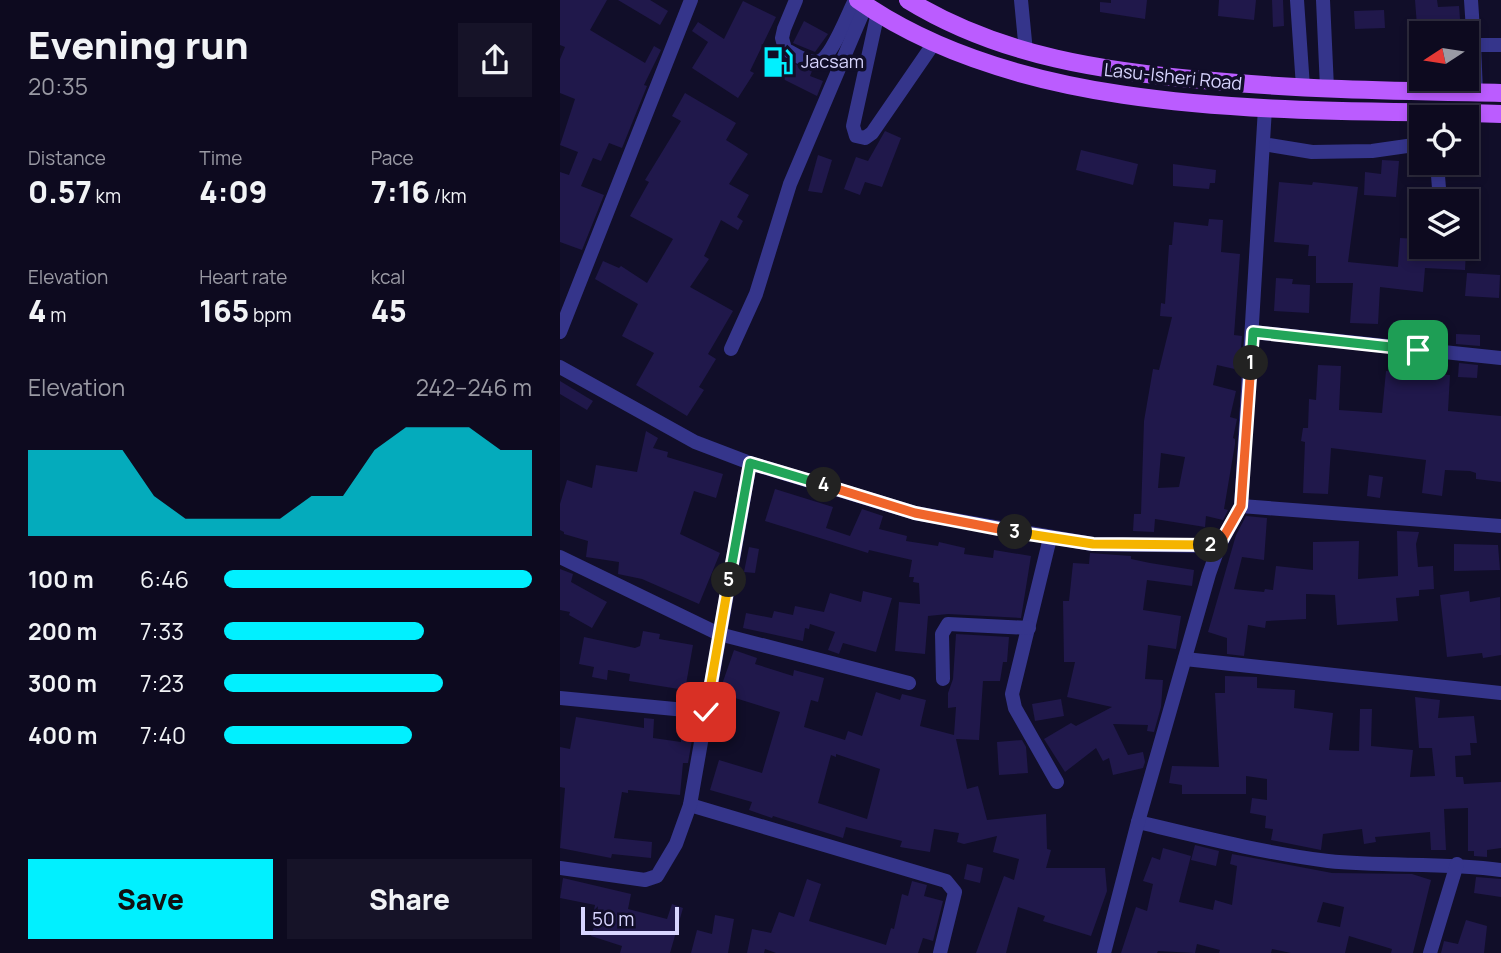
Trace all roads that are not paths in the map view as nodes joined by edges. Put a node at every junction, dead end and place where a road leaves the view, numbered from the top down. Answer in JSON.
{"nodes":[{"id":1,"x":691,"y":0,"type":"edge"},
{"id":2,"x":796,"y":0,"type":"edge"},
{"id":3,"x":908,"y":0,"type":"edge"},
{"id":4,"x":1021,"y":0,"type":"edge"},
{"id":5,"x":1297,"y":0,"type":"edge"},
{"id":6,"x":1324,"y":0,"type":"edge"},
{"id":7,"x":1471,"y":0,"type":"edge"},
{"id":8,"x":864,"y":4,"type":"edge"},
{"id":9,"x":1472,"y":21,"type":"edge"},
{"id":10,"x":934,"y":43,"type":"junction"},
{"id":11,"x":1479,"y":45,"type":"edge"},
{"id":12,"x":1501,"y":45,"type":"edge"},
{"id":13,"x":1026,"y":52,"type":"junction"},
{"id":14,"x":1303,"y":87,"type":"junction"},
{"id":15,"x":1327,"y":88,"type":"junction"},
{"id":16,"x":1476,"y":92,"type":"joint"},
{"id":17,"x":1501,"y":93,"type":"edge"},
{"id":18,"x":1265,"y":108,"type":"junction"},
{"id":19,"x":1501,"y":114,"type":"edge"},
{"id":20,"x":1263,"y":144,"type":"junction"},
{"id":21,"x":1409,"y":145,"type":"edge"},
{"id":22,"x":560,"y":332,"type":"edge"},
{"id":23,"x":1253,"y":332,"type":"junction"},
{"id":24,"x":730,"y":349,"type":"dead end"},
{"id":25,"x":1501,"y":358,"type":"edge"},
{"id":26,"x":560,"y":367,"type":"edge"},
{"id":27,"x":750,"y":463,"type":"junction"},
{"id":28,"x":1241,"y":506,"type":"junction"},
{"id":29,"x":1501,"y":526,"type":"edge"},
{"id":30,"x":1050,"y":538,"type":"junction"},
{"id":31,"x":1219,"y":545,"type":"junction"},
{"id":32,"x":560,"y":557,"type":"edge"},
{"id":33,"x":1029,"y":628,"type":"junction"},
{"id":34,"x":719,"y":634,"type":"junction"},
{"id":35,"x":1185,"y":659,"type":"junction"},
{"id":36,"x":943,"y":679,"type":"dead end"},
{"id":37,"x":909,"y":683,"type":"dead end"},
{"id":38,"x":1501,"y":693,"type":"edge"},
{"id":39,"x":560,"y":698,"type":"edge"},
{"id":40,"x":706,"y":712,"type":"junction"},
{"id":41,"x":1057,"y":782,"type":"dead end"},
{"id":42,"x":690,"y":805,"type":"junction"},
{"id":43,"x":1138,"y":822,"type":"junction"},
{"id":44,"x":1457,"y":864,"type":"junction"},
{"id":45,"x":560,"y":868,"type":"edge"},
{"id":46,"x":1501,"y":870,"type":"edge"},
{"id":47,"x":940,"y":953,"type":"edge"},
{"id":48,"x":1104,"y":953,"type":"edge"},
{"id":49,"x":1430,"y":953,"type":"edge"}],
"edges":[{"from":1,"to":22,"type":"street"},
{"from":2,"to":8,"type":"street"},
{"from":3,"to":13,"type":"main road","name":"Lasu-Isheri Road"},
{"from":4,"to":13,"type":"street"},
{"from":5,"to":14,"type":"street"},
{"from":6,"to":15,"type":"street"},
{"from":7,"to":9,"type":"street"},
{"from":8,"to":10,"type":"main road","name":"Lasu-Isheri Road"},
{"from":8,"to":10,"type":"street"},
{"from":8,"to":24,"type":"street"},
{"from":10,"to":18,"type":"main road","name":"Lasu-Isheri Road"},
{"from":11,"to":12,"type":"street"},
{"from":13,"to":14,"type":"main road","name":"Lasu-Isheri Road"},
{"from":14,"to":15,"type":"main road","name":"Lasu-Isheri Road"},
{"from":15,"to":16,"type":"main road","name":"Lasu-Isheri Road"},
{"from":16,"to":17,"type":"main road","name":"Lasu-Isheri Road"},
{"from":18,"to":19,"type":"main road","name":"Lasu-Isheri Road"},
{"from":18,"to":20,"type":"street"},
{"from":20,"to":21,"type":"street"},
{"from":20,"to":23,"type":"street"},
{"from":23,"to":25,"type":"street"},
{"from":23,"to":28,"type":"street"},
{"from":26,"to":27,"type":"street"},
{"from":27,"to":30,"type":"street"},
{"from":27,"to":34,"type":"street"},
{"from":28,"to":29,"type":"street"},
{"from":28,"to":31,"type":"street"},
{"from":30,"to":31,"type":"street"},
{"from":30,"to":33,"type":"street"},
{"from":31,"to":35,"type":"street"},
{"from":32,"to":34,"type":"street"},
{"from":33,"to":36,"type":"street"},
{"from":33,"to":41,"type":"street"},
{"from":34,"to":37,"type":"street"},
{"from":34,"to":40,"type":"street"},
{"from":35,"to":38,"type":"street"},
{"from":35,"to":43,"type":"street"},
{"from":39,"to":40,"type":"street"},
{"from":40,"to":42,"type":"street"},
{"from":42,"to":45,"type":"street"},
{"from":42,"to":47,"type":"street"},
{"from":43,"to":44,"type":"street"},
{"from":43,"to":48,"type":"street"},
{"from":44,"to":46,"type":"street"},
{"from":44,"to":49,"type":"street"}]}
